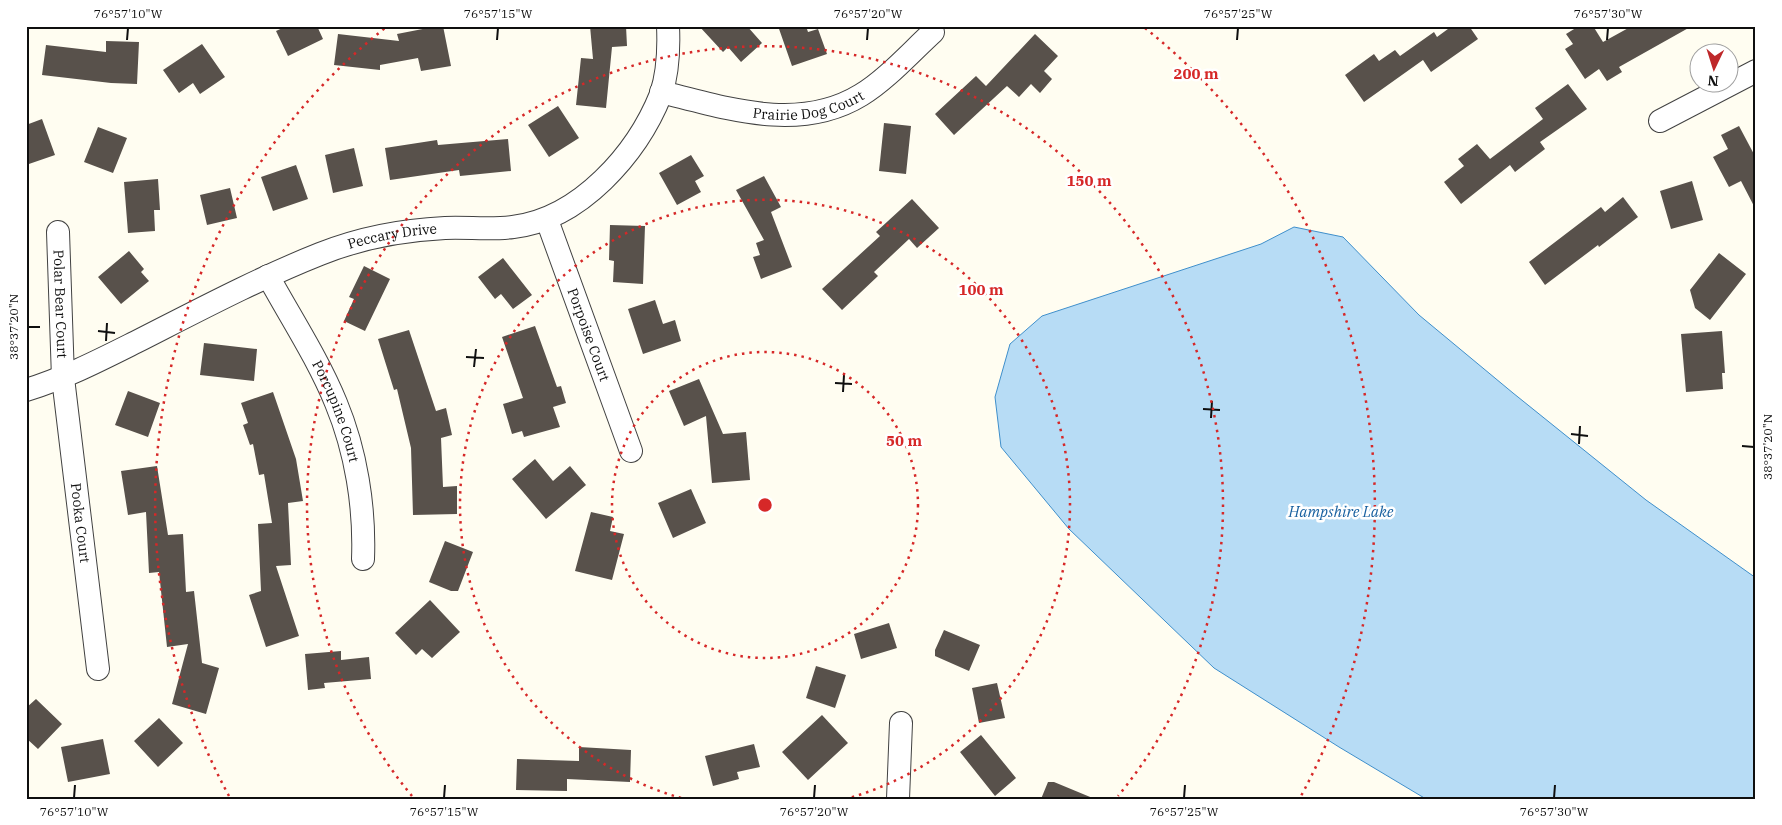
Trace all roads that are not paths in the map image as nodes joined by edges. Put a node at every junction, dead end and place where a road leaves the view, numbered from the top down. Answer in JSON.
{"nodes":[{"id":1,"x":668,"y":26,"type":"edge"},
{"id":2,"x":933,"y":32,"type":"dead end"},
{"id":3,"x":1756,"y":71,"type":"edge"},
{"id":4,"x":661,"y":92,"type":"junction"},
{"id":5,"x":1660,"y":121,"type":"dead end"},
{"id":6,"x":546,"y":220,"type":"junction"},
{"id":7,"x":58,"y":232,"type":"dead end"},
{"id":8,"x":268,"y":276,"type":"junction"},
{"id":9,"x":63,"y":378,"type":"junction"},
{"id":10,"x":26,"y":390,"type":"edge"},
{"id":11,"x":631,"y":451,"type":"dead end"},
{"id":12,"x":363,"y":559,"type":"dead end"},
{"id":13,"x":98,"y":669,"type":"dead end"},
{"id":14,"x":901,"y":723,"type":"dead end"},
{"id":15,"x":898,"y":799,"type":"edge"}],
"edges":[{"from":1,"to":4,"type":"street","name":"Peccary Drive"},
{"from":2,"to":4,"type":"street","name":"Prairie Dog Court"},
{"from":3,"to":5,"type":"street"},
{"from":4,"to":6,"type":"street","name":"Peccary Drive"},
{"from":6,"to":8,"type":"street","name":"Peccary Drive"},
{"from":6,"to":11,"type":"street","name":"Porpoise Court"},
{"from":7,"to":9,"type":"street","name":"Polar Bear Court"},
{"from":8,"to":9,"type":"street","name":"Peccary Drive"},
{"from":8,"to":12,"type":"street","name":"Porcupine Court"},
{"from":9,"to":10,"type":"street","name":"Peccary Drive"},
{"from":9,"to":13,"type":"street","name":"Pooka Court"},
{"from":14,"to":15,"type":"street"}]}
